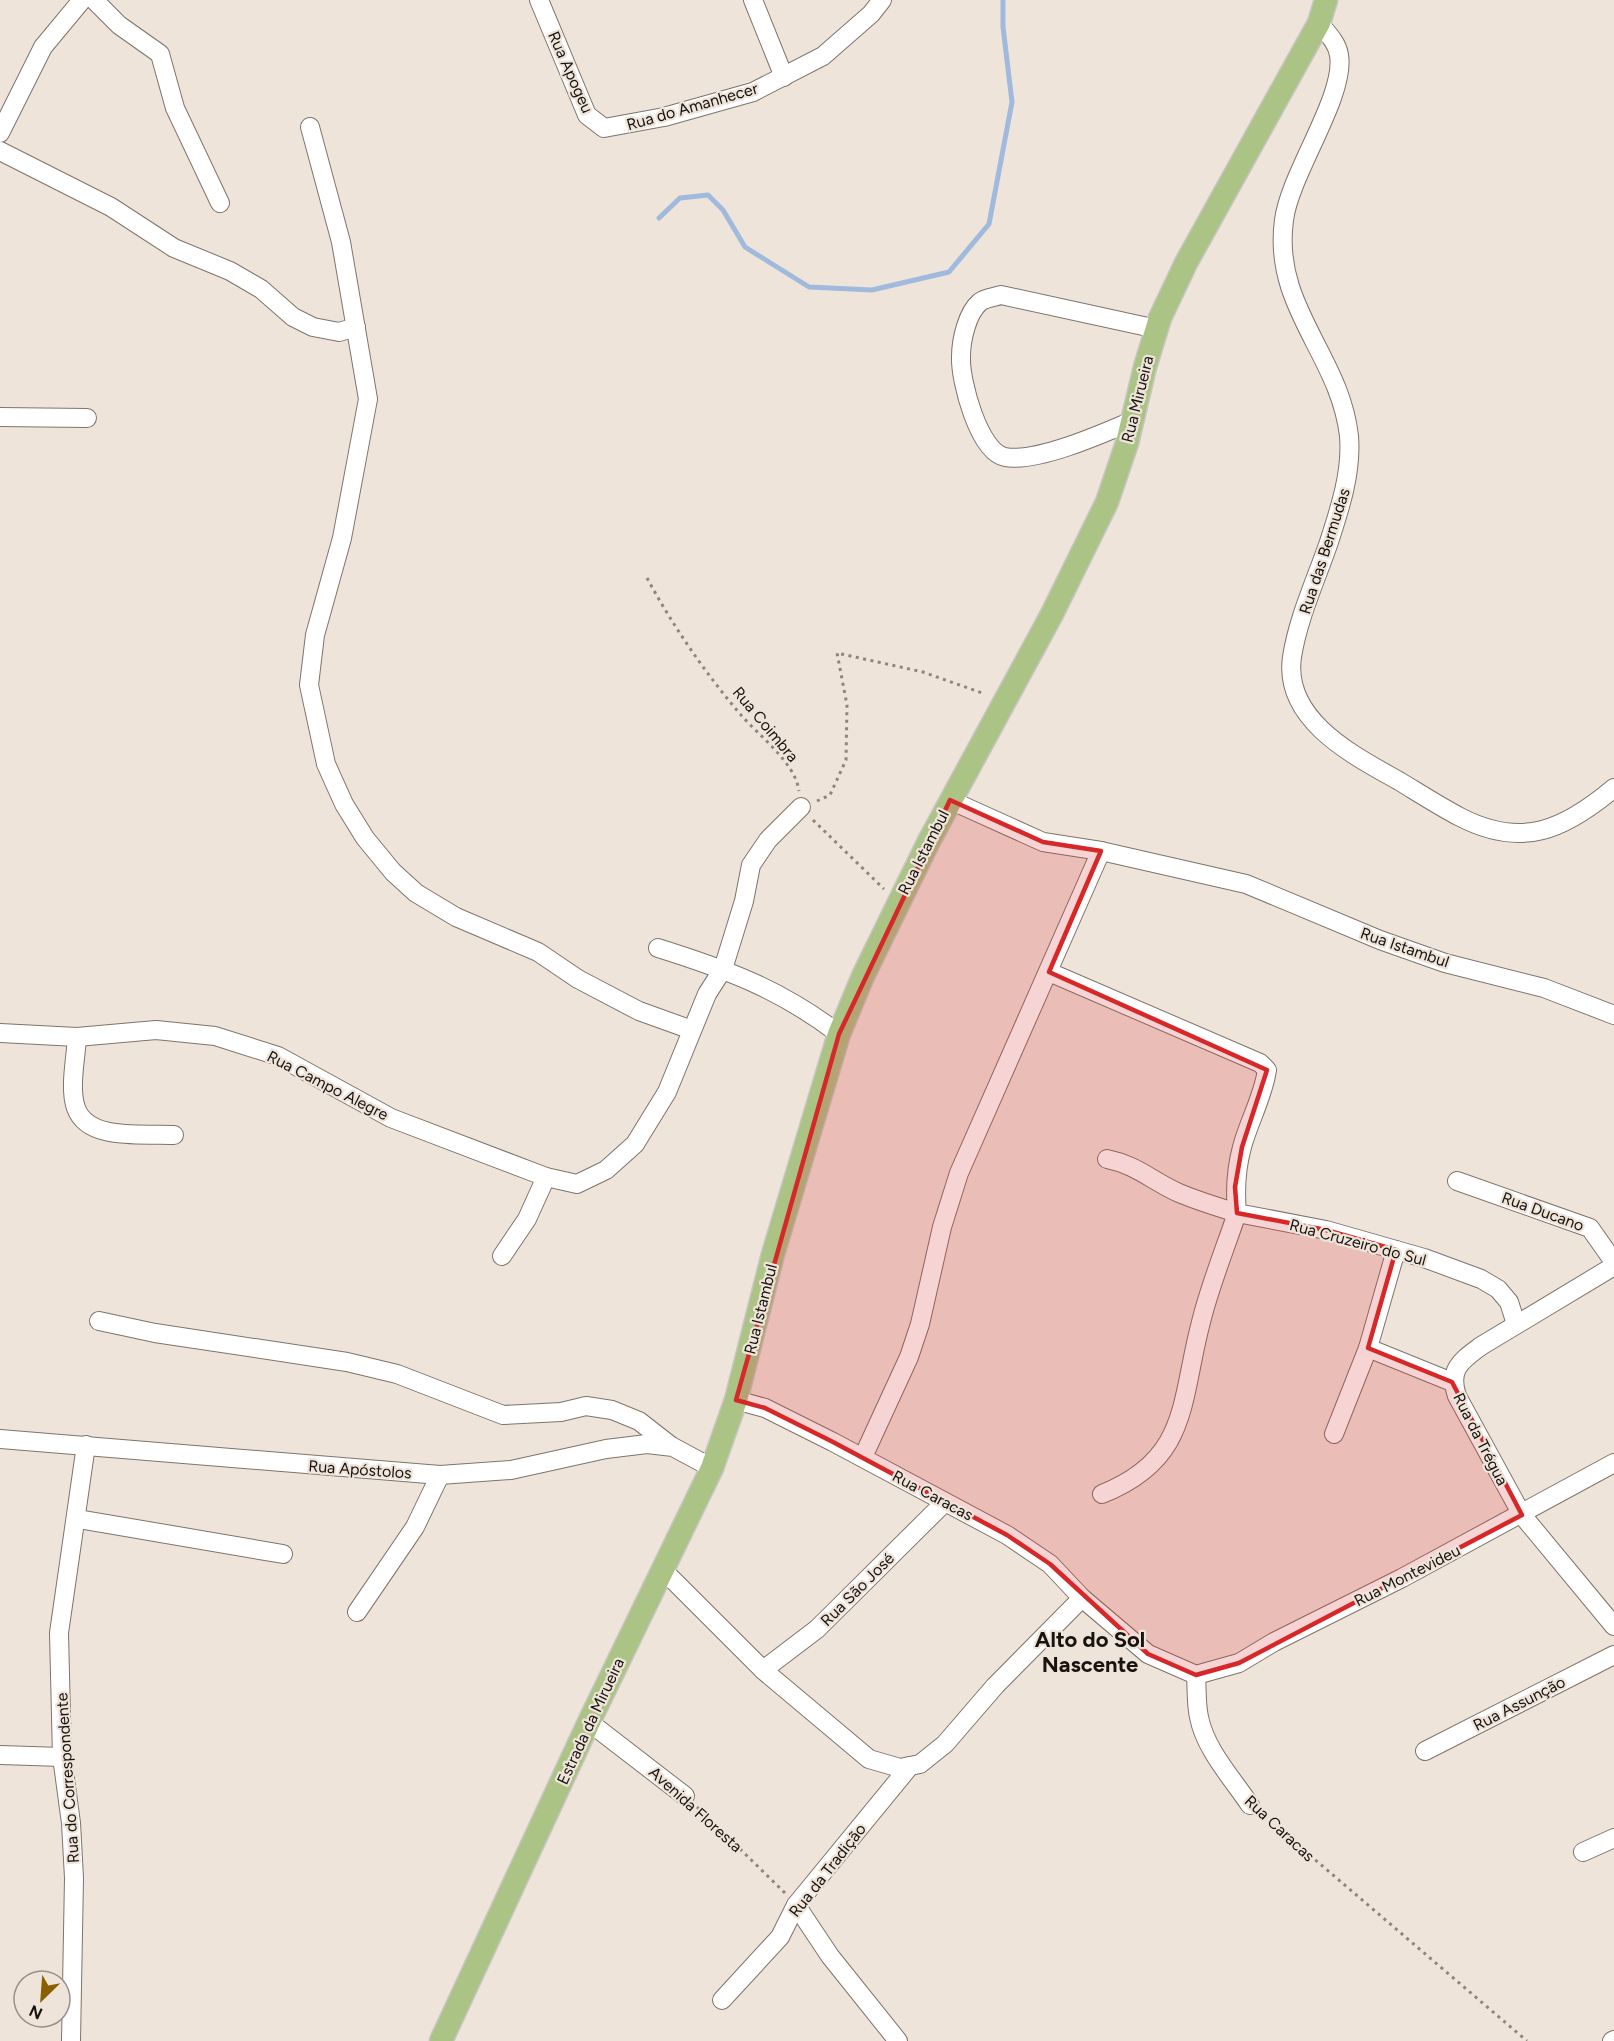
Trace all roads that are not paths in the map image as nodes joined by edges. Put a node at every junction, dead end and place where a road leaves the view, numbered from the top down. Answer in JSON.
{"nodes":[{"id":1,"x":82,"y":0,"type":"edge"},
{"id":2,"x":94,"y":0,"type":"edge"},
{"id":3,"x":539,"y":0,"type":"edge"},
{"id":4,"x":753,"y":0,"type":"edge"},
{"id":5,"x":882,"y":0,"type":"edge"},
{"id":6,"x":1326,"y":0,"type":"edge"},
{"id":7,"x":1320,"y":23,"type":"junction"},
{"id":8,"x":784,"y":77,"type":"junction"},
{"id":9,"x":310,"y":127,"type":"dead end"},
{"id":10,"x":616,"y":128,"type":"joint"},
{"id":11,"x":0,"y":133,"type":"edge"},
{"id":12,"x":0,"y":151,"type":"edge"},
{"id":13,"x":220,"y":203,"type":"dead end"},
{"id":14,"x":356,"y":327,"type":"junction"},
{"id":15,"x":1157,"y":329,"type":"junction"},
{"id":16,"x":0,"y":417,"type":"edge"},
{"id":17,"x":87,"y":418,"type":"dead end"},
{"id":18,"x":1132,"y":421,"type":"junction"},
{"id":19,"x":1614,"y":788,"type":"edge"},
{"id":20,"x":950,"y":800,"type":"junction"},
{"id":21,"x":801,"y":807,"type":"road end"},
{"id":22,"x":1101,"y":851,"type":"junction"},
{"id":23,"x":658,"y":948,"type":"dead end"},
{"id":24,"x":723,"y":969,"type":"junction"},
{"id":25,"x":1049,"y":972,"type":"junction"},
{"id":26,"x":1614,"y":1015,"type":"edge"},
{"id":27,"x":692,"y":1030,"type":"junction"},
{"id":28,"x":0,"y":1033,"type":"edge"},
{"id":29,"x":839,"y":1034,"type":"junction"},
{"id":30,"x":77,"y":1037,"type":"junction"},
{"id":31,"x":174,"y":1135,"type":"dead end"},
{"id":32,"x":1107,"y":1159,"type":"dead end"},
{"id":33,"x":546,"y":1176,"type":"junction"},
{"id":34,"x":1457,"y":1181,"type":"dead end"},
{"id":35,"x":1237,"y":1213,"type":"junction"},
{"id":36,"x":1396,"y":1250,"type":"junction"},
{"id":37,"x":502,"y":1256,"type":"dead end"},
{"id":38,"x":1614,"y":1264,"type":"edge"},
{"id":39,"x":99,"y":1321,"type":"dead end"},
{"id":40,"x":1516,"y":1324,"type":"junction"},
{"id":41,"x":1368,"y":1348,"type":"junction"},
{"id":42,"x":1452,"y":1382,"type":"junction"},
{"id":43,"x":736,"y":1400,"type":"junction"},
{"id":44,"x":1335,"y":1434,"type":"dead end"},
{"id":45,"x":0,"y":1439,"type":"edge"},
{"id":46,"x":86,"y":1445,"type":"junction"},
{"id":47,"x":673,"y":1447,"type":"junction"},
{"id":48,"x":863,"y":1457,"type":"junction"},
{"id":49,"x":1614,"y":1463,"type":"edge"},
{"id":50,"x":712,"y":1468,"type":"junction"},
{"id":51,"x":440,"y":1475,"type":"junction"},
{"id":52,"x":1102,"y":1494,"type":"dead end"},
{"id":53,"x":945,"y":1502,"type":"junction"},
{"id":54,"x":1522,"y":1515,"type":"junction"},
{"id":55,"x":78,"y":1519,"type":"junction"},
{"id":56,"x":283,"y":1554,"type":"dead end"},
{"id":57,"x":663,"y":1570,"type":"junction"},
{"id":58,"x":1082,"y":1598,"type":"junction"},
{"id":59,"x":357,"y":1612,"type":"dead end"},
{"id":60,"x":1614,"y":1626,"type":"edge"},
{"id":61,"x":1614,"y":1655,"type":"edge"},
{"id":62,"x":763,"y":1670,"type":"junction"},
{"id":63,"x":1196,"y":1675,"type":"junction"},
{"id":64,"x":589,"y":1722,"type":"junction"},
{"id":65,"x":1425,"y":1751,"type":"dead end"},
{"id":66,"x":0,"y":1755,"type":"edge"},
{"id":67,"x":62,"y":1757,"type":"junction"},
{"id":68,"x":910,"y":1766,"type":"junction"},
{"id":69,"x":685,"y":1796,"type":"road end"},
{"id":70,"x":1250,"y":1805,"type":"road end"},
{"id":71,"x":1614,"y":1838,"type":"edge"},
{"id":72,"x":1583,"y":1852,"type":"dead end"},
{"id":73,"x":796,"y":1905,"type":"junction"},
{"id":74,"x":722,"y":2000,"type":"dead end"},
{"id":75,"x":896,"y":2040,"type":"edge"},
{"id":76,"x":71,"y":2041,"type":"edge"},
{"id":77,"x":441,"y":2041,"type":"edge"}],
"edges":[{"from":1,"to":11,"type":"street"},
{"from":2,"to":13,"type":"street"},
{"from":3,"to":10,"type":"street","name":"Rua Apogeu"},
{"from":4,"to":8,"type":"street"},
{"from":5,"to":8,"type":"street","name":"Rua do Amanhecer"},
{"from":6,"to":7,"type":"main road","name":"Rua Mirueira"},
{"from":7,"to":15,"type":"main road","name":"Rua Mirueira"},
{"from":7,"to":19,"type":"street","name":"Rua das Bermudas"},
{"from":8,"to":10,"type":"street","name":"Rua do Amanhecer"},
{"from":9,"to":14,"type":"street"},
{"from":12,"to":14,"type":"street"},
{"from":14,"to":27,"type":"street"},
{"from":15,"to":18,"type":"main road","name":"Rua Mirueira"},
{"from":15,"to":18,"type":"street"},
{"from":16,"to":17,"type":"street"},
{"from":18,"to":20,"type":"main road","name":"Rua Mirueira"},
{"from":20,"to":22,"type":"street","name":"Rua Istambul"},
{"from":20,"to":29,"type":"main road","name":"Rua Istambul"},
{"from":21,"to":24,"type":"street"},
{"from":22,"to":25,"type":"street"},
{"from":22,"to":26,"type":"street","name":"Rua Istambul"},
{"from":23,"to":24,"type":"street"},
{"from":24,"to":27,"type":"street"},
{"from":24,"to":29,"type":"street"},
{"from":25,"to":35,"type":"street"},
{"from":25,"to":48,"type":"street"},
{"from":27,"to":33,"type":"street","name":"Rua Campo Alegre"},
{"from":28,"to":30,"type":"street","name":"Rua Campo Alegre"},
{"from":29,"to":43,"type":"main road","name":"Rua Istambul"},
{"from":30,"to":31,"type":"street"},
{"from":30,"to":33,"type":"street","name":"Rua Campo Alegre"},
{"from":32,"to":35,"type":"street","name":"Rua Cruzeiro do Sul"},
{"from":33,"to":37,"type":"street"},
{"from":34,"to":38,"type":"street","name":"Rua Ducano"},
{"from":35,"to":36,"type":"street","name":"Rua Cruzeiro do Sul"},
{"from":35,"to":52,"type":"street"},
{"from":36,"to":40,"type":"street","name":"Rua Cruzeiro do Sul"},
{"from":36,"to":41,"type":"street"},
{"from":38,"to":40,"type":"street","name":"Rua da Trégua"},
{"from":39,"to":47,"type":"street"},
{"from":40,"to":42,"type":"street","name":"Rua da Trégua"},
{"from":41,"to":42,"type":"street"},
{"from":41,"to":44,"type":"street"},
{"from":42,"to":54,"type":"street","name":"Rua da Trégua"},
{"from":43,"to":48,"type":"street","name":"Rua Caracas"},
{"from":43,"to":50,"type":"main road","name":"Estrada da Mirueira"},
{"from":45,"to":46,"type":"street","name":"Rua Apóstolos"},
{"from":46,"to":51,"type":"street","name":"Rua Apóstolos"},
{"from":46,"to":55,"type":"street","name":"Rua do Correspondente"},
{"from":47,"to":50,"type":"street","name":"Rua Apóstolos"},
{"from":47,"to":51,"type":"street","name":"Rua Apóstolos"},
{"from":48,"to":53,"type":"street","name":"Rua Caracas"},
{"from":49,"to":54,"type":"street","name":"Rua Montevideu"},
{"from":50,"to":57,"type":"main road","name":"Estrada da Mirueira"},
{"from":51,"to":59,"type":"street"},
{"from":53,"to":58,"type":"street","name":"Rua Caracas"},
{"from":53,"to":62,"type":"street","name":"Rua São José"},
{"from":54,"to":60,"type":"street","name":"Rua da Trégua"},
{"from":54,"to":63,"type":"street","name":"Rua Montevideu"},
{"from":55,"to":56,"type":"street"},
{"from":55,"to":67,"type":"street","name":"Rua do Correspondente"},
{"from":57,"to":62,"type":"street"},
{"from":57,"to":64,"type":"main road","name":"Estrada da Mirueira"},
{"from":58,"to":63,"type":"street","name":"Rua Caracas"},
{"from":58,"to":68,"type":"street"},
{"from":61,"to":65,"type":"street","name":"Rua Assunção"},
{"from":62,"to":68,"type":"street"},
{"from":63,"to":70,"type":"street","name":"Rua Caracas"},
{"from":64,"to":69,"type":"street","name":"Avenida Floresta"},
{"from":64,"to":77,"type":"main road","name":"Estrada da Mirueira"},
{"from":66,"to":67,"type":"street"},
{"from":67,"to":76,"type":"street","name":"Rua do Correspondente"},
{"from":68,"to":73,"type":"street","name":"Rua da Tradição"},
{"from":71,"to":72,"type":"street"},
{"from":73,"to":74,"type":"street","name":"Rua da Tradição"},
{"from":73,"to":75,"type":"street"}]}
